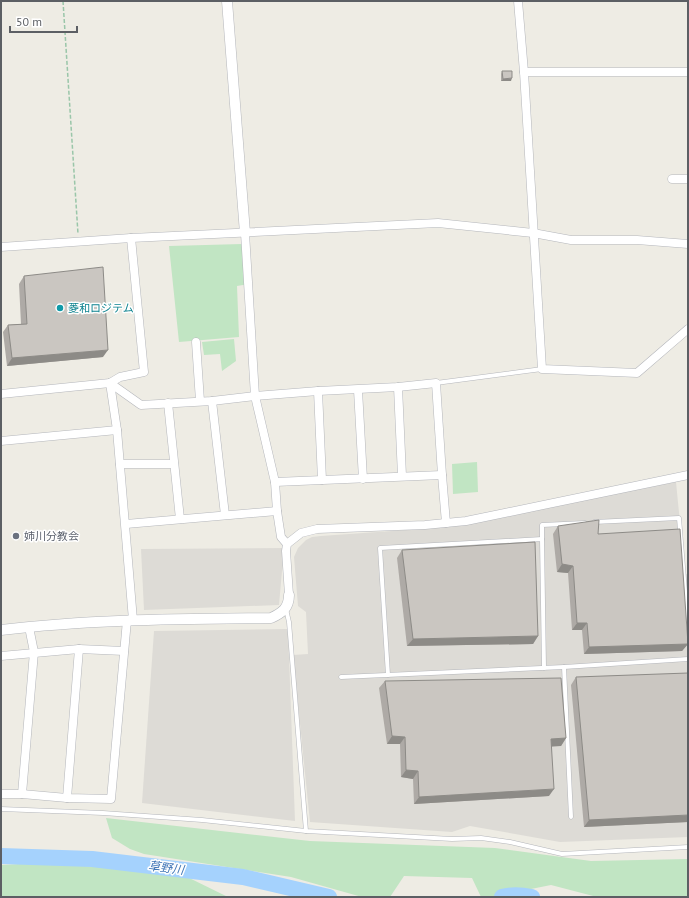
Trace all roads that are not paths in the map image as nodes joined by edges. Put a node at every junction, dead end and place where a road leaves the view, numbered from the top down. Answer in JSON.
{"nodes":[{"id":1,"x":227,"y":1,"type":"edge"},
{"id":2,"x":518,"y":1,"type":"edge"},
{"id":3,"x":524,"y":72,"type":"junction"},
{"id":4,"x":688,"y":72,"type":"edge"},
{"id":5,"x":672,"y":179,"type":"dead end"},
{"id":6,"x":688,"y":179,"type":"edge"},
{"id":7,"x":244,"y":233,"type":"junction"},
{"id":8,"x":533,"y":233,"type":"junction"},
{"id":9,"x":131,"y":238,"type":"junction"},
{"id":10,"x":688,"y":244,"type":"edge"},
{"id":11,"x":1,"y":247,"type":"edge"},
{"id":12,"x":688,"y":329,"type":"edge"},
{"id":13,"x":196,"y":342,"type":"dead end"},
{"id":14,"x":542,"y":370,"type":"junction"},
{"id":15,"x":110,"y":383,"type":"junction"},
{"id":16,"x":436,"y":383,"type":"junction"},
{"id":17,"x":398,"y":388,"type":"junction"},
{"id":18,"x":358,"y":390,"type":"junction"},
{"id":19,"x":318,"y":391,"type":"junction"},
{"id":20,"x":1,"y":394,"type":"edge"},
{"id":21,"x":255,"y":396,"type":"junction"},
{"id":22,"x":200,"y":401,"type":"junction"},
{"id":23,"x":212,"y":401,"type":"junction"},
{"id":24,"x":168,"y":403,"type":"junction"},
{"id":25,"x":117,"y":430,"type":"junction"},
{"id":26,"x":1,"y":441,"type":"edge"},
{"id":27,"x":120,"y":464,"type":"junction"},
{"id":28,"x":174,"y":464,"type":"junction"},
{"id":29,"x":442,"y":475,"type":"junction"},
{"id":30,"x":688,"y":475,"type":"edge"},
{"id":31,"x":402,"y":476,"type":"junction"},
{"id":32,"x":363,"y":479,"type":"junction"},
{"id":33,"x":322,"y":480,"type":"junction"},
{"id":34,"x":275,"y":482,"type":"junction"},
{"id":35,"x":277,"y":511,"type":"junction"},
{"id":36,"x":225,"y":515,"type":"junction"},
{"id":37,"x":180,"y":519,"type":"junction"},
{"id":38,"x":446,"y":523,"type":"junction"},
{"id":39,"x":126,"y":524,"type":"junction"},
{"id":40,"x":542,"y":539,"type":"junction"},
{"id":41,"x":288,"y":544,"type":"junction"},
{"id":42,"x":289,"y":595,"type":"joint"},
{"id":43,"x":286,"y":608,"type":"junction"},
{"id":44,"x":130,"y":620,"type":"junction"},
{"id":45,"x":29,"y":626,"type":"junction"},
{"id":46,"x":688,"y":628,"type":"edge"},
{"id":47,"x":1,"y":630,"type":"edge"},
{"id":48,"x":79,"y":649,"type":"junction"},
{"id":49,"x":124,"y":651,"type":"junction"},
{"id":50,"x":34,"y":652,"type":"junction"},
{"id":51,"x":1,"y":656,"type":"edge"},
{"id":52,"x":688,"y":659,"type":"edge"},
{"id":53,"x":564,"y":667,"type":"junction"},
{"id":54,"x":544,"y":668,"type":"junction"},
{"id":55,"x":388,"y":675,"type":"junction"},
{"id":56,"x":341,"y":677,"type":"dead end"},
{"id":57,"x":1,"y":794,"type":"edge"},
{"id":58,"x":22,"y":794,"type":"junction"},
{"id":59,"x":67,"y":798,"type":"junction"},
{"id":60,"x":1,"y":809,"type":"edge"},
{"id":61,"x":571,"y":817,"type":"dead end"},
{"id":62,"x":306,"y":832,"type":"junction"},
{"id":63,"x":688,"y":847,"type":"edge"}],
"edges":[{"from":1,"to":7,"type":"street"},
{"from":2,"to":3,"type":"street"},
{"from":3,"to":4,"type":"street"},
{"from":3,"to":8,"type":"street"},
{"from":5,"to":6,"type":"street"},
{"from":7,"to":8,"type":"street"},
{"from":7,"to":9,"type":"street"},
{"from":7,"to":21,"type":"street"},
{"from":8,"to":10,"type":"street"},
{"from":8,"to":14,"type":"street"},
{"from":9,"to":11,"type":"street"},
{"from":9,"to":15,"type":"street"},
{"from":12,"to":14,"type":"street"},
{"from":13,"to":22,"type":"street"},
{"from":14,"to":16,"type":"lane"},
{"from":15,"to":20,"type":"street"},
{"from":15,"to":24,"type":"street"},
{"from":15,"to":25,"type":"street"},
{"from":16,"to":17,"type":"street"},
{"from":16,"to":29,"type":"street"},
{"from":17,"to":18,"type":"street"},
{"from":17,"to":31,"type":"street"},
{"from":18,"to":19,"type":"street"},
{"from":18,"to":32,"type":"street"},
{"from":19,"to":21,"type":"street"},
{"from":19,"to":33,"type":"street"},
{"from":21,"to":23,"type":"street"},
{"from":21,"to":34,"type":"street"},
{"from":22,"to":23,"type":"street"},
{"from":22,"to":24,"type":"street"},
{"from":23,"to":36,"type":"street"},
{"from":24,"to":28,"type":"street"},
{"from":25,"to":26,"type":"street"},
{"from":25,"to":27,"type":"street"},
{"from":27,"to":28,"type":"street"},
{"from":27,"to":39,"type":"street"},
{"from":28,"to":37,"type":"street"},
{"from":29,"to":31,"type":"street"},
{"from":29,"to":38,"type":"street"},
{"from":30,"to":38,"type":"street"},
{"from":31,"to":32,"type":"street"},
{"from":32,"to":33,"type":"street"},
{"from":33,"to":34,"type":"street"},
{"from":34,"to":35,"type":"street"},
{"from":35,"to":36,"type":"street"},
{"from":35,"to":41,"type":"street"},
{"from":36,"to":37,"type":"street"},
{"from":37,"to":39,"type":"street"},
{"from":38,"to":41,"type":"street"},
{"from":39,"to":44,"type":"street"},
{"from":40,"to":46,"type":"lane"},
{"from":40,"to":54,"type":"lane"},
{"from":40,"to":55,"type":"lane"},
{"from":41,"to":42,"type":"street"},
{"from":42,"to":43,"type":"street"},
{"from":43,"to":44,"type":"street"},
{"from":43,"to":62,"type":"lane"},
{"from":44,"to":45,"type":"street"},
{"from":44,"to":49,"type":"street"},
{"from":45,"to":47,"type":"street"},
{"from":45,"to":50,"type":"street"},
{"from":48,"to":49,"type":"street"},
{"from":48,"to":50,"type":"street"},
{"from":48,"to":59,"type":"street"},
{"from":49,"to":59,"type":"street"},
{"from":50,"to":51,"type":"street"},
{"from":50,"to":58,"type":"street"},
{"from":52,"to":53,"type":"lane"},
{"from":53,"to":54,"type":"lane"},
{"from":53,"to":61,"type":"lane"},
{"from":54,"to":55,"type":"lane"},
{"from":55,"to":56,"type":"lane"},
{"from":57,"to":58,"type":"street"},
{"from":58,"to":59,"type":"street"},
{"from":60,"to":62,"type":"lane"},
{"from":62,"to":63,"type":"lane"}]}
